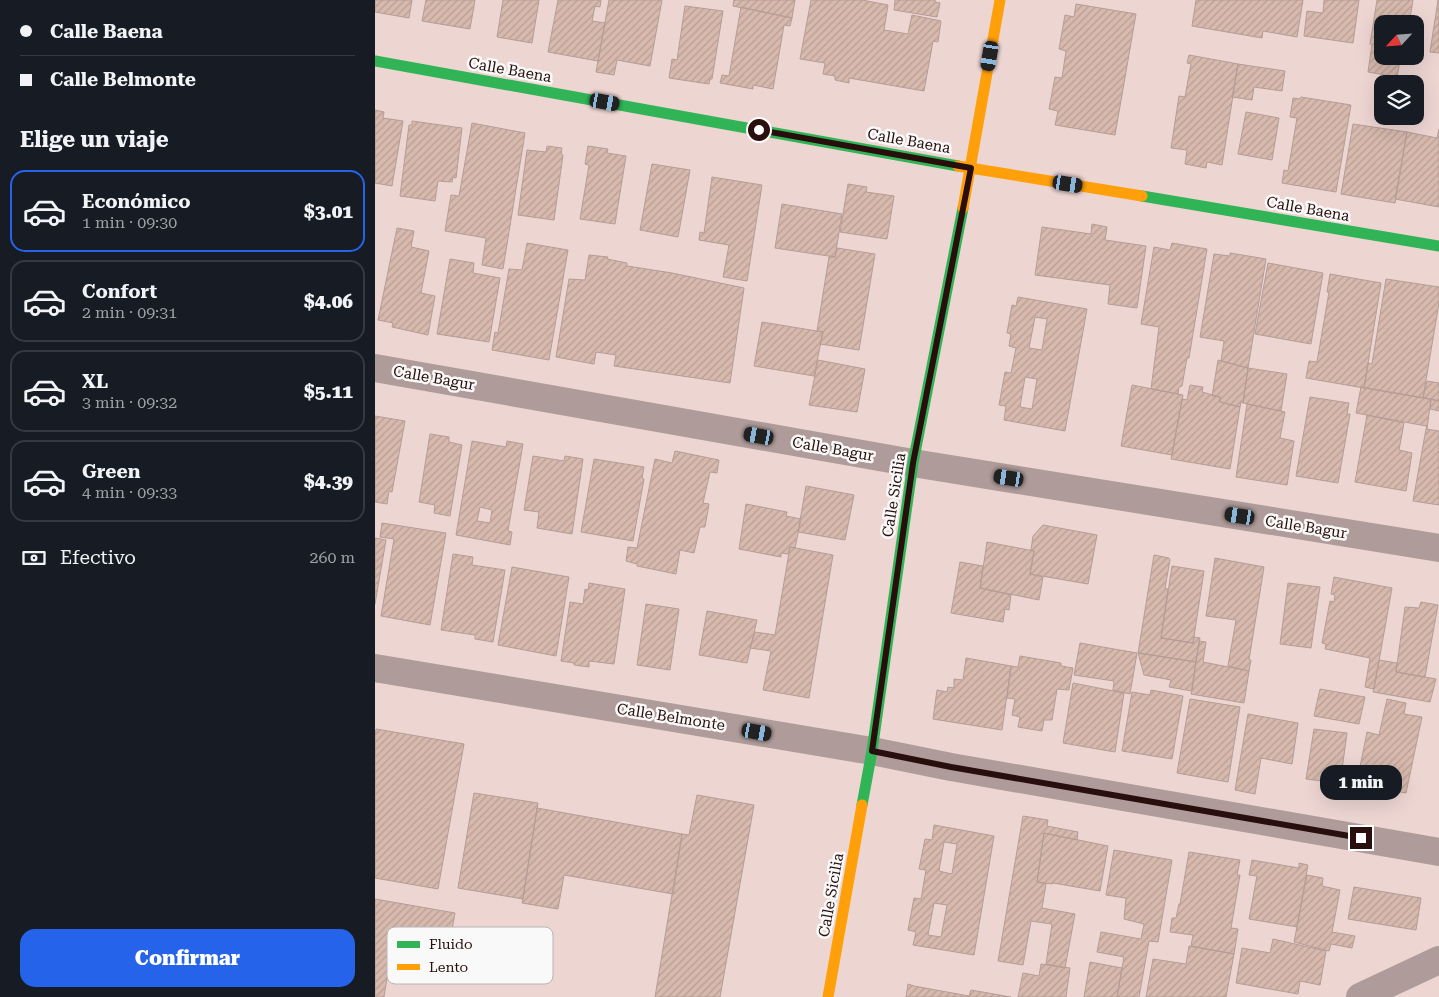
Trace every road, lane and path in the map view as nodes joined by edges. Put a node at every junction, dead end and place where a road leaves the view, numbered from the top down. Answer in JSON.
{"nodes":[{"id":1,"x":1000,"y":0,"type":"edge"},
{"id":2,"x":375,"y":61,"type":"edge"},
{"id":3,"x":971,"y":168,"type":"junction"},
{"id":4,"x":1439,"y":246,"type":"edge"},
{"id":5,"x":375,"y":368,"type":"edge"},
{"id":6,"x":913,"y":463,"type":"junction"},
{"id":7,"x":1439,"y":548,"type":"edge"},
{"id":8,"x":375,"y":668,"type":"edge"},
{"id":9,"x":872,"y":751,"type":"junction"},
{"id":10,"x":1439,"y":852,"type":"edge"},
{"id":11,"x":1439,"y":960,"type":"edge"},
{"id":12,"x":828,"y":997,"type":"edge"},
{"id":13,"x":1359,"y":997,"type":"edge"}],
"edges":[{"from":1,"to":3,"type":"street","name":"Calle Sicilia"},
{"from":2,"to":3,"type":"street","name":"Calle Baena"},
{"from":3,"to":4,"type":"street","name":"Calle Baena"},
{"from":3,"to":6,"type":"street","name":"Calle Sicilia"},
{"from":5,"to":6,"type":"street","name":"Calle Bagur"},
{"from":6,"to":7,"type":"street","name":"Calle Bagur"},
{"from":6,"to":9,"type":"street","name":"Calle Sicilia"},
{"from":8,"to":9,"type":"street","name":"Calle Belmonte"},
{"from":9,"to":10,"type":"street","name":"Calle Belmonte"},
{"from":9,"to":12,"type":"street","name":"Calle Sicilia"},
{"from":11,"to":13,"type":"street"}]}
